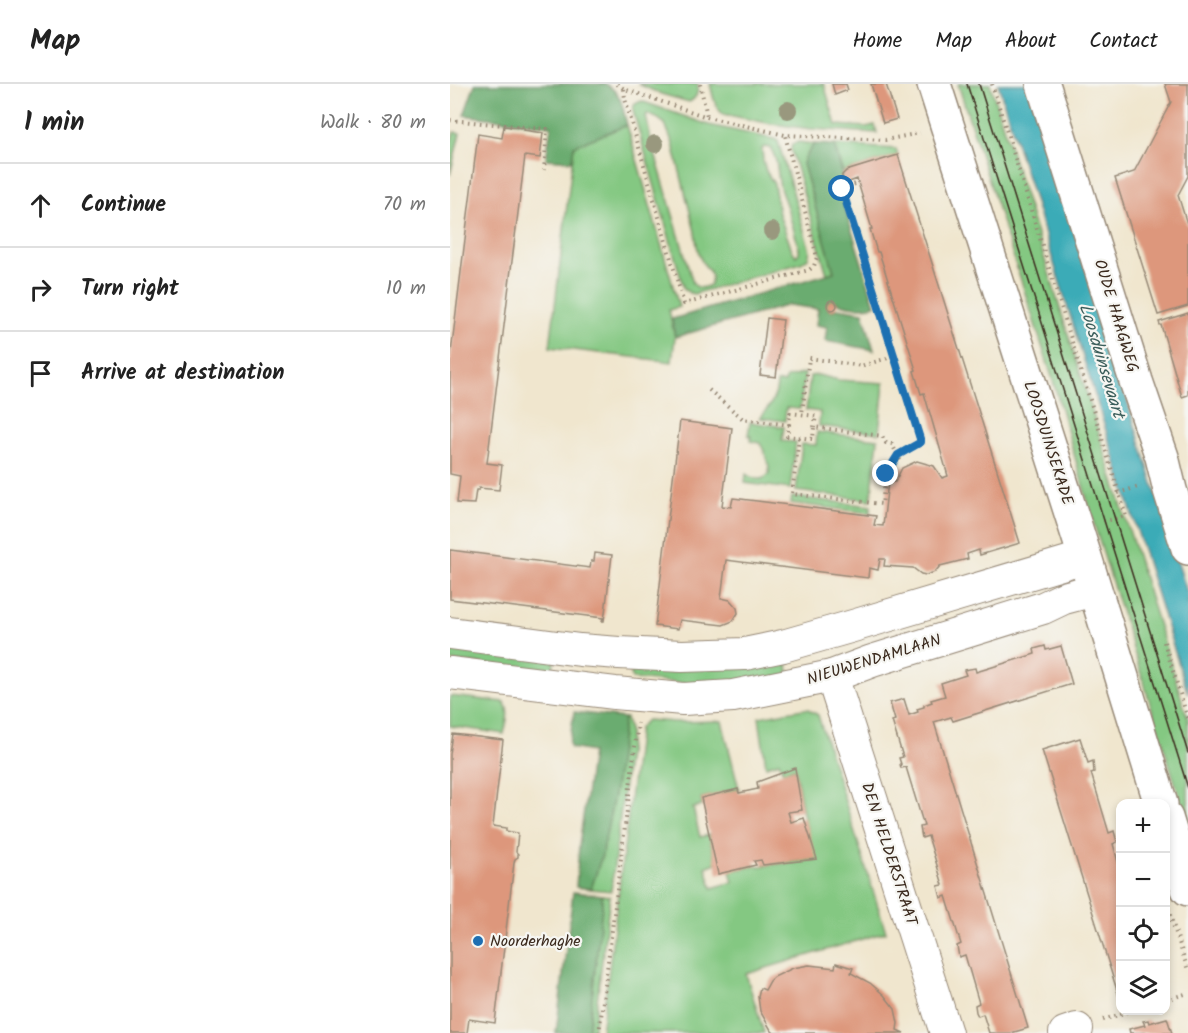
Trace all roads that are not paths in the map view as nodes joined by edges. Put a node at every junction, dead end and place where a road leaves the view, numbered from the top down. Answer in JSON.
{"nodes":[{"id":1,"x":934,"y":84,"type":"edge"},
{"id":2,"x":1043,"y":84,"type":"edge"},
{"id":3,"x":1170,"y":492,"type":"edge"},
{"id":4,"x":1188,"y":548,"type":"edge"},
{"id":5,"x":1085,"y":557,"type":"junction"},
{"id":6,"x":1036,"y":572,"type":"junction"},
{"id":7,"x":1094,"y":590,"type":"junction"},
{"id":8,"x":1043,"y":608,"type":"junction"},
{"id":9,"x":450,"y":633,"type":"edge"},
{"id":10,"x":450,"y":673,"type":"edge"},
{"id":11,"x":832,"y":676,"type":"junction"},
{"id":12,"x":1159,"y":799,"type":"edge"},
{"id":13,"x":1170,"y":831,"type":"edge"},
{"id":14,"x":1188,"y":889,"type":"edge"},
{"id":15,"x":946,"y":1033,"type":"edge"}],
"edges":[{"from":1,"to":5,"type":"main road","name":"LOOSDUINSEKADE"},
{"from":2,"to":3,"type":"main road","name":"OUDE HAAGWEG"},
{"from":3,"to":4,"type":"main road","name":"OUDE HAAGWEG"},
{"from":5,"to":6,"type":"street"},
{"from":5,"to":7,"type":"main road","name":"LOOSDUINSEKADE"},
{"from":6,"to":8,"type":"street"},
{"from":6,"to":9,"type":"street"},
{"from":7,"to":8,"type":"street","name":"NIEUWENDAMLAAN"},
{"from":7,"to":12,"type":"main road","name":"LOOSDUINSEKADE"},
{"from":8,"to":11,"type":"street","name":"NIEUWENDAMLAAN"},
{"from":10,"to":11,"type":"street","name":"NIEUWENDAMLAAN"},
{"from":11,"to":15,"type":"street","name":"DEN HELDERSTRAAT"},
{"from":13,"to":14,"type":"main road"}]}
